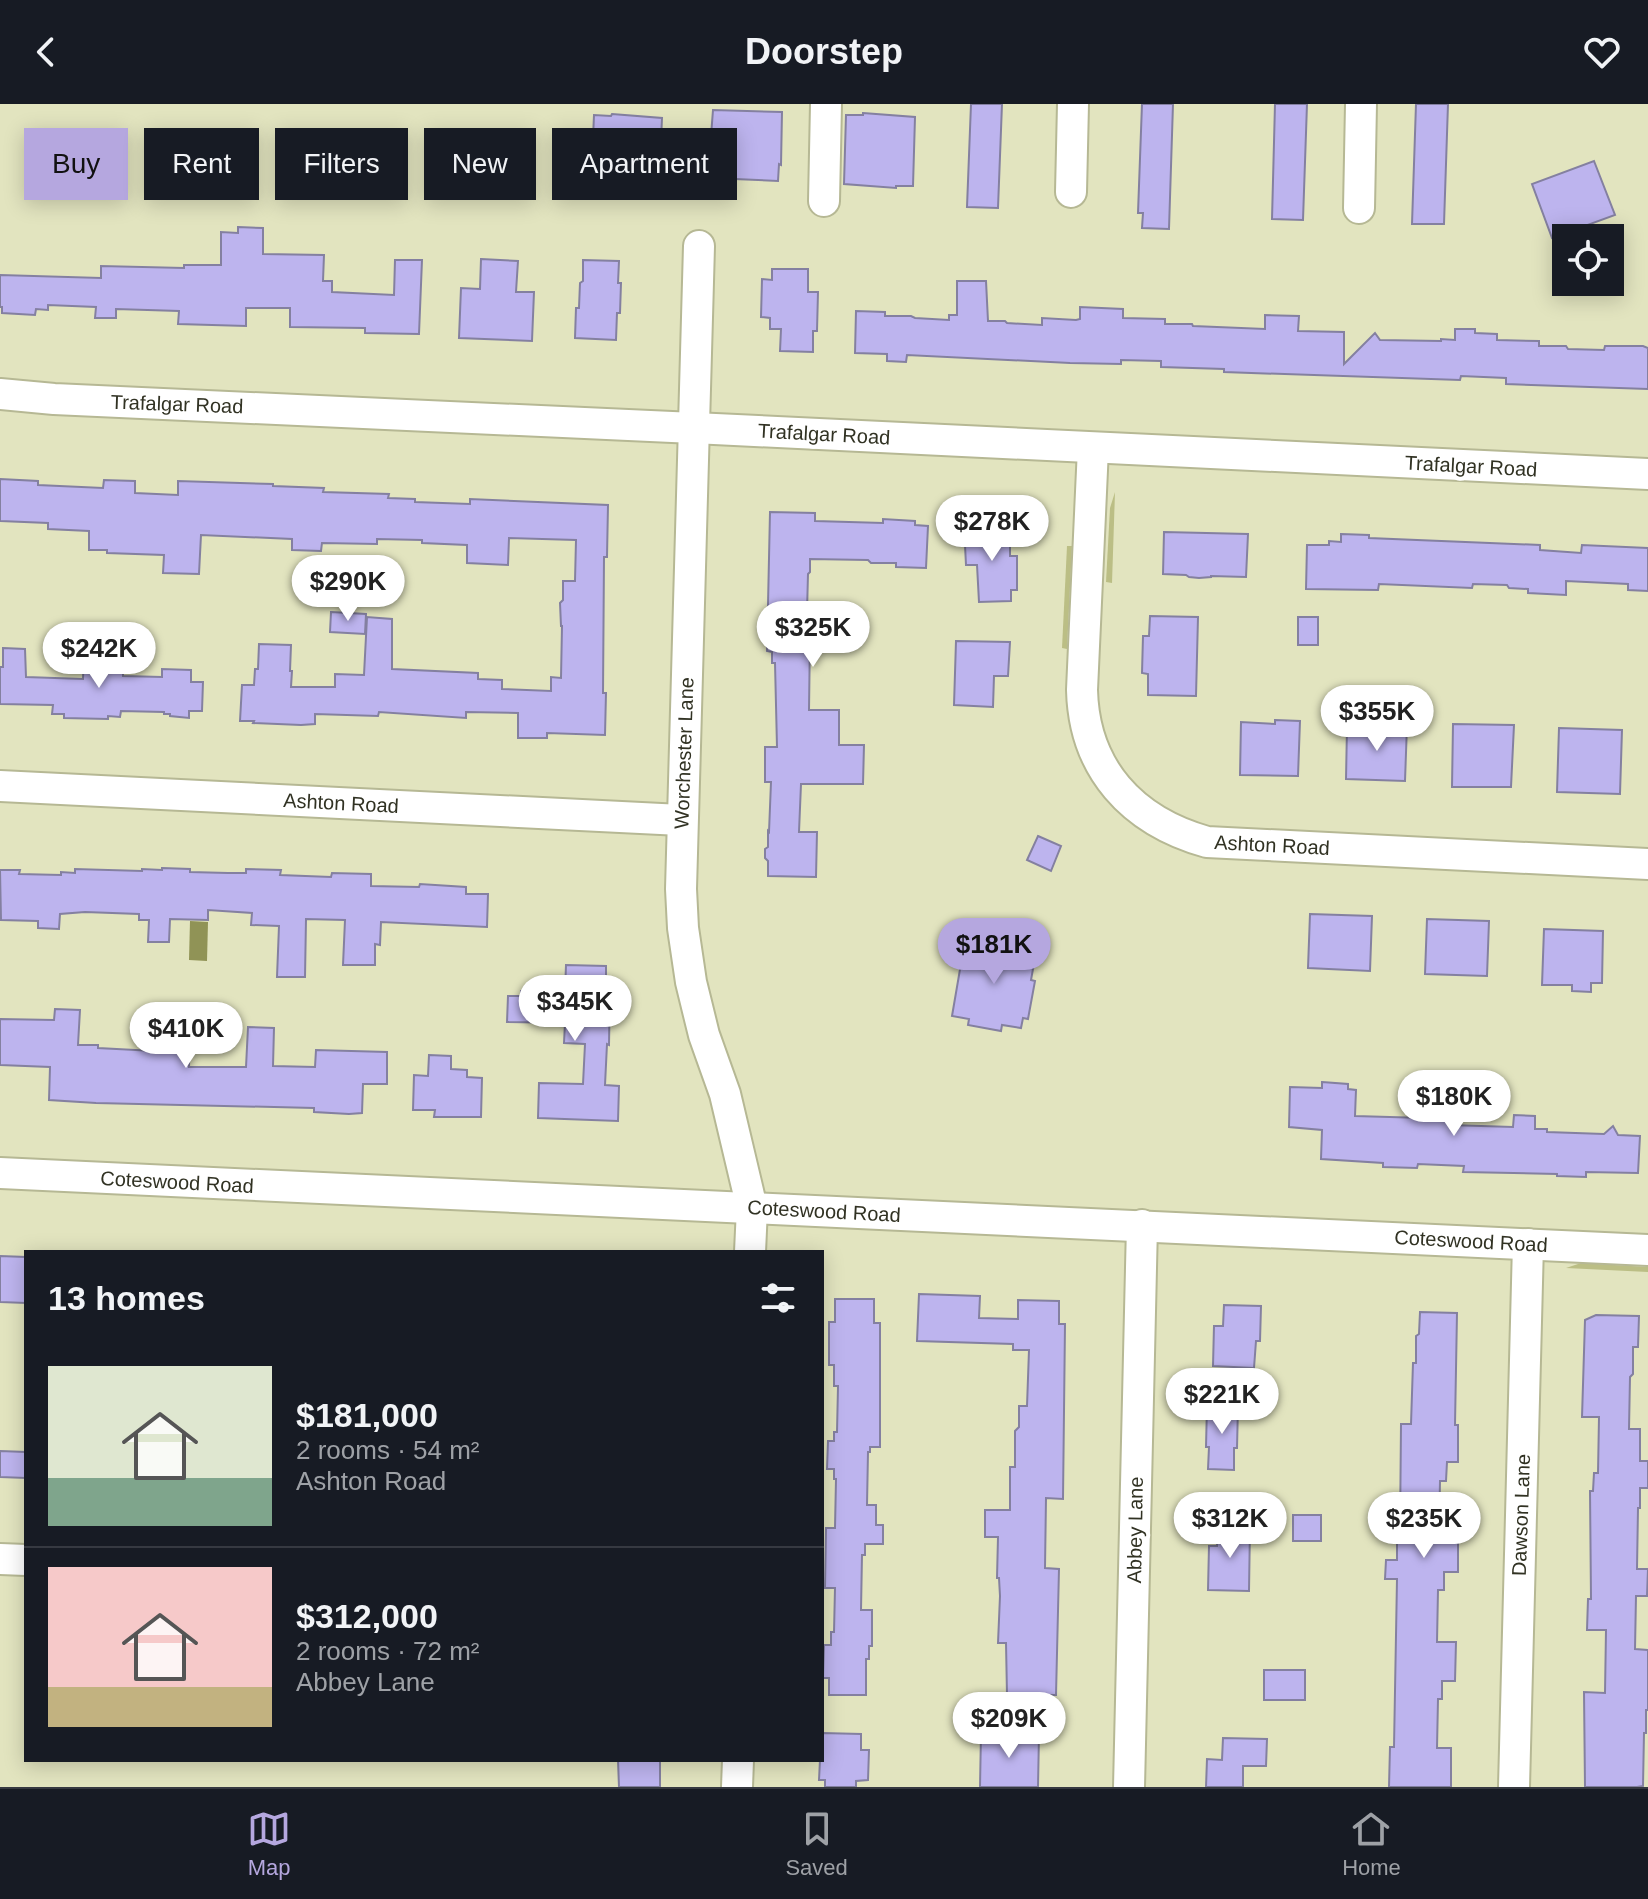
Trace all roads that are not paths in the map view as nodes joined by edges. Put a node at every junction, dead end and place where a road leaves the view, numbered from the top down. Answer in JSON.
{"nodes":[{"id":1,"x":826,"y":104,"type":"edge"},
{"id":2,"x":1073,"y":104,"type":"edge"},
{"id":3,"x":1361,"y":104,"type":"edge"},
{"id":4,"x":1071,"y":192,"type":"dead end"},
{"id":5,"x":824,"y":201,"type":"dead end"},
{"id":6,"x":1359,"y":208,"type":"dead end"},
{"id":7,"x":699,"y":246,"type":"dead end"},
{"id":8,"x":0,"y":394,"type":"edge"},
{"id":9,"x":694,"y":428,"type":"junction"},
{"id":10,"x":1093,"y":448,"type":"junction"},
{"id":11,"x":1648,"y":474,"type":"edge"},
{"id":12,"x":0,"y":786,"type":"edge"},
{"id":13,"x":681,"y":820,"type":"junction"},
{"id":14,"x":1648,"y":864,"type":"edge"},
{"id":15,"x":0,"y":1173,"type":"edge"},
{"id":16,"x":752,"y":1208,"type":"junction"},
{"id":17,"x":1142,"y":1225,"type":"junction"},
{"id":18,"x":1528,"y":1244,"type":"junction"},
{"id":19,"x":750,"y":1250,"type":"edge"},
{"id":20,"x":1648,"y":1250,"type":"edge"},
{"id":21,"x":0,"y":1559,"type":"edge"},
{"id":22,"x":24,"y":1560,"type":"edge"},
{"id":23,"x":738,"y":1762,"type":"edge"},
{"id":24,"x":737,"y":1787,"type":"edge"},
{"id":25,"x":1129,"y":1787,"type":"edge"},
{"id":26,"x":1514,"y":1787,"type":"edge"}],
"edges":[{"from":1,"to":5,"type":"street"},
{"from":2,"to":4,"type":"street"},
{"from":3,"to":6,"type":"street"},
{"from":7,"to":9,"type":"street","name":"Worchester Lane"},
{"from":8,"to":9,"type":"street","name":"Trafalgar Road"},
{"from":9,"to":10,"type":"street","name":"Trafalgar Road"},
{"from":9,"to":13,"type":"street","name":"Worchester Lane"},
{"from":10,"to":11,"type":"street","name":"Trafalgar Road"},
{"from":10,"to":14,"type":"street","name":"Ashton Road"},
{"from":12,"to":13,"type":"street","name":"Ashton Road"},
{"from":13,"to":16,"type":"street","name":"Worchester Lane"},
{"from":15,"to":16,"type":"street","name":"Coteswood Road"},
{"from":16,"to":17,"type":"street","name":"Coteswood Road"},
{"from":16,"to":19,"type":"street","name":"Worchester Lane"},
{"from":17,"to":18,"type":"street","name":"Coteswood Road"},
{"from":17,"to":25,"type":"street","name":"Abbey Lane"},
{"from":18,"to":20,"type":"street","name":"Coteswood Road"},
{"from":18,"to":26,"type":"street","name":"Dawson Lane"},
{"from":21,"to":22,"type":"street"},
{"from":23,"to":24,"type":"street"}]}
